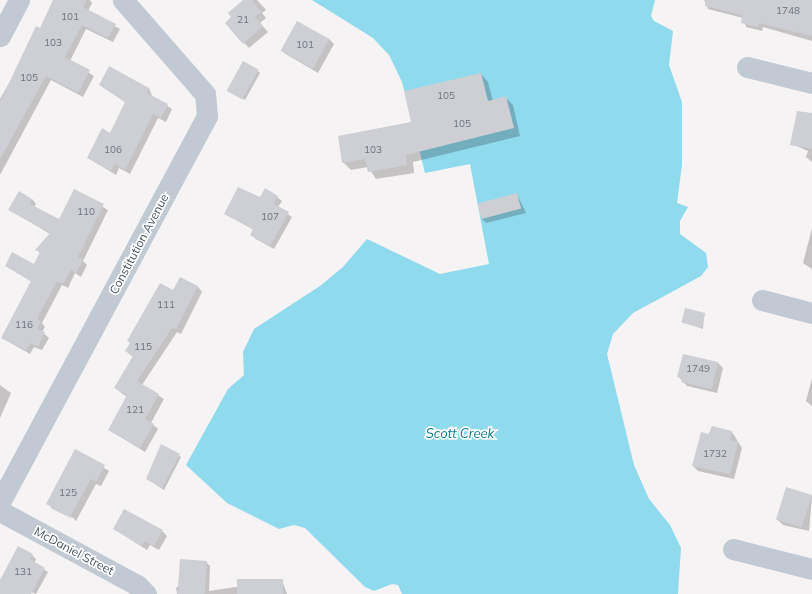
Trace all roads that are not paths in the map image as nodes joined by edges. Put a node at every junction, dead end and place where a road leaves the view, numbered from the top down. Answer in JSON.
{"nodes":[{"id":1,"x":19,"y":0,"type":"edge"},
{"id":2,"x":123,"y":0,"type":"edge"},
{"id":3,"x":0,"y":36,"type":"edge"},
{"id":4,"x":747,"y":67,"type":"dead end"},
{"id":5,"x":812,"y":83,"type":"edge"},
{"id":6,"x":762,"y":300,"type":"dead end"},
{"id":7,"x":812,"y":313,"type":"edge"},
{"id":8,"x":0,"y":502,"type":"edge"},
{"id":9,"x":0,"y":511,"type":"edge"},
{"id":10,"x":733,"y":549,"type":"dead end"},
{"id":11,"x":812,"y":569,"type":"edge"},
{"id":12,"x":146,"y":594,"type":"edge"}],
"edges":[{"from":1,"to":3,"type":"street"},
{"from":2,"to":8,"type":"street","name":"Constitution Avenue"},
{"from":4,"to":5,"type":"street"},
{"from":6,"to":7,"type":"street"},
{"from":9,"to":12,"type":"street","name":"McDaniel Street"},
{"from":10,"to":11,"type":"street"}]}
